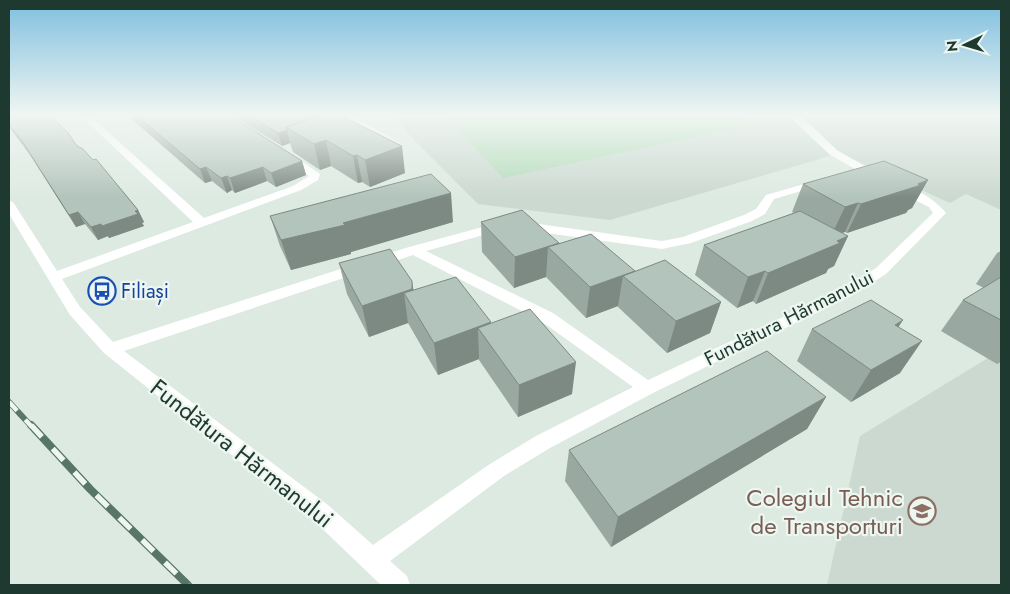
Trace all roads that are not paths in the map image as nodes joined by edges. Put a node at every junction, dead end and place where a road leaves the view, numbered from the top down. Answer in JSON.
{"nodes":[{"id":1,"x":114,"y":143,"type":"edge"},
{"id":2,"x":394,"y":143,"type":"edge"},
{"id":3,"x":821,"y":143,"type":"edge"},
{"id":4,"x":398,"y":145,"type":"edge"},
{"id":5,"x":280,"y":149,"type":"edge"},
{"id":6,"x":861,"y":170,"type":"junction"},
{"id":7,"x":9,"y":205,"type":"edge"},
{"id":8,"x":201,"y":222,"type":"junction"},
{"id":9,"x":414,"y":250,"type":"junction"},
{"id":10,"x":53,"y":277,"type":"junction"},
{"id":11,"x":110,"y":348,"type":"junction"},
{"id":12,"x":647,"y":388,"type":"junction"},
{"id":13,"x":372,"y":560,"type":"junction"},
{"id":14,"x":398,"y":585,"type":"edge"}],
"edges":[{"from":1,"to":8,"type":"street"},
{"from":2,"to":4,"type":"street"},
{"from":3,"to":6,"type":"street","name":"Fundătura Hărmanului"},
{"from":5,"to":8,"type":"street"},
{"from":6,"to":9,"type":"street"},
{"from":6,"to":12,"type":"street","name":"Fundătura Hărmanului"},
{"from":7,"to":10,"type":"street","name":"Fundătura Hărmanului"},
{"from":8,"to":10,"type":"street"},
{"from":9,"to":11,"type":"street"},
{"from":9,"to":12,"type":"street"},
{"from":10,"to":11,"type":"street","name":"Fundătura Hărmanului"},
{"from":11,"to":13,"type":"street","name":"Fundătura Hărmanului"},
{"from":12,"to":13,"type":"street","name":"Fundătura Hărmanului"},
{"from":13,"to":14,"type":"street","name":"Fundătura Hărmanului"}]}
